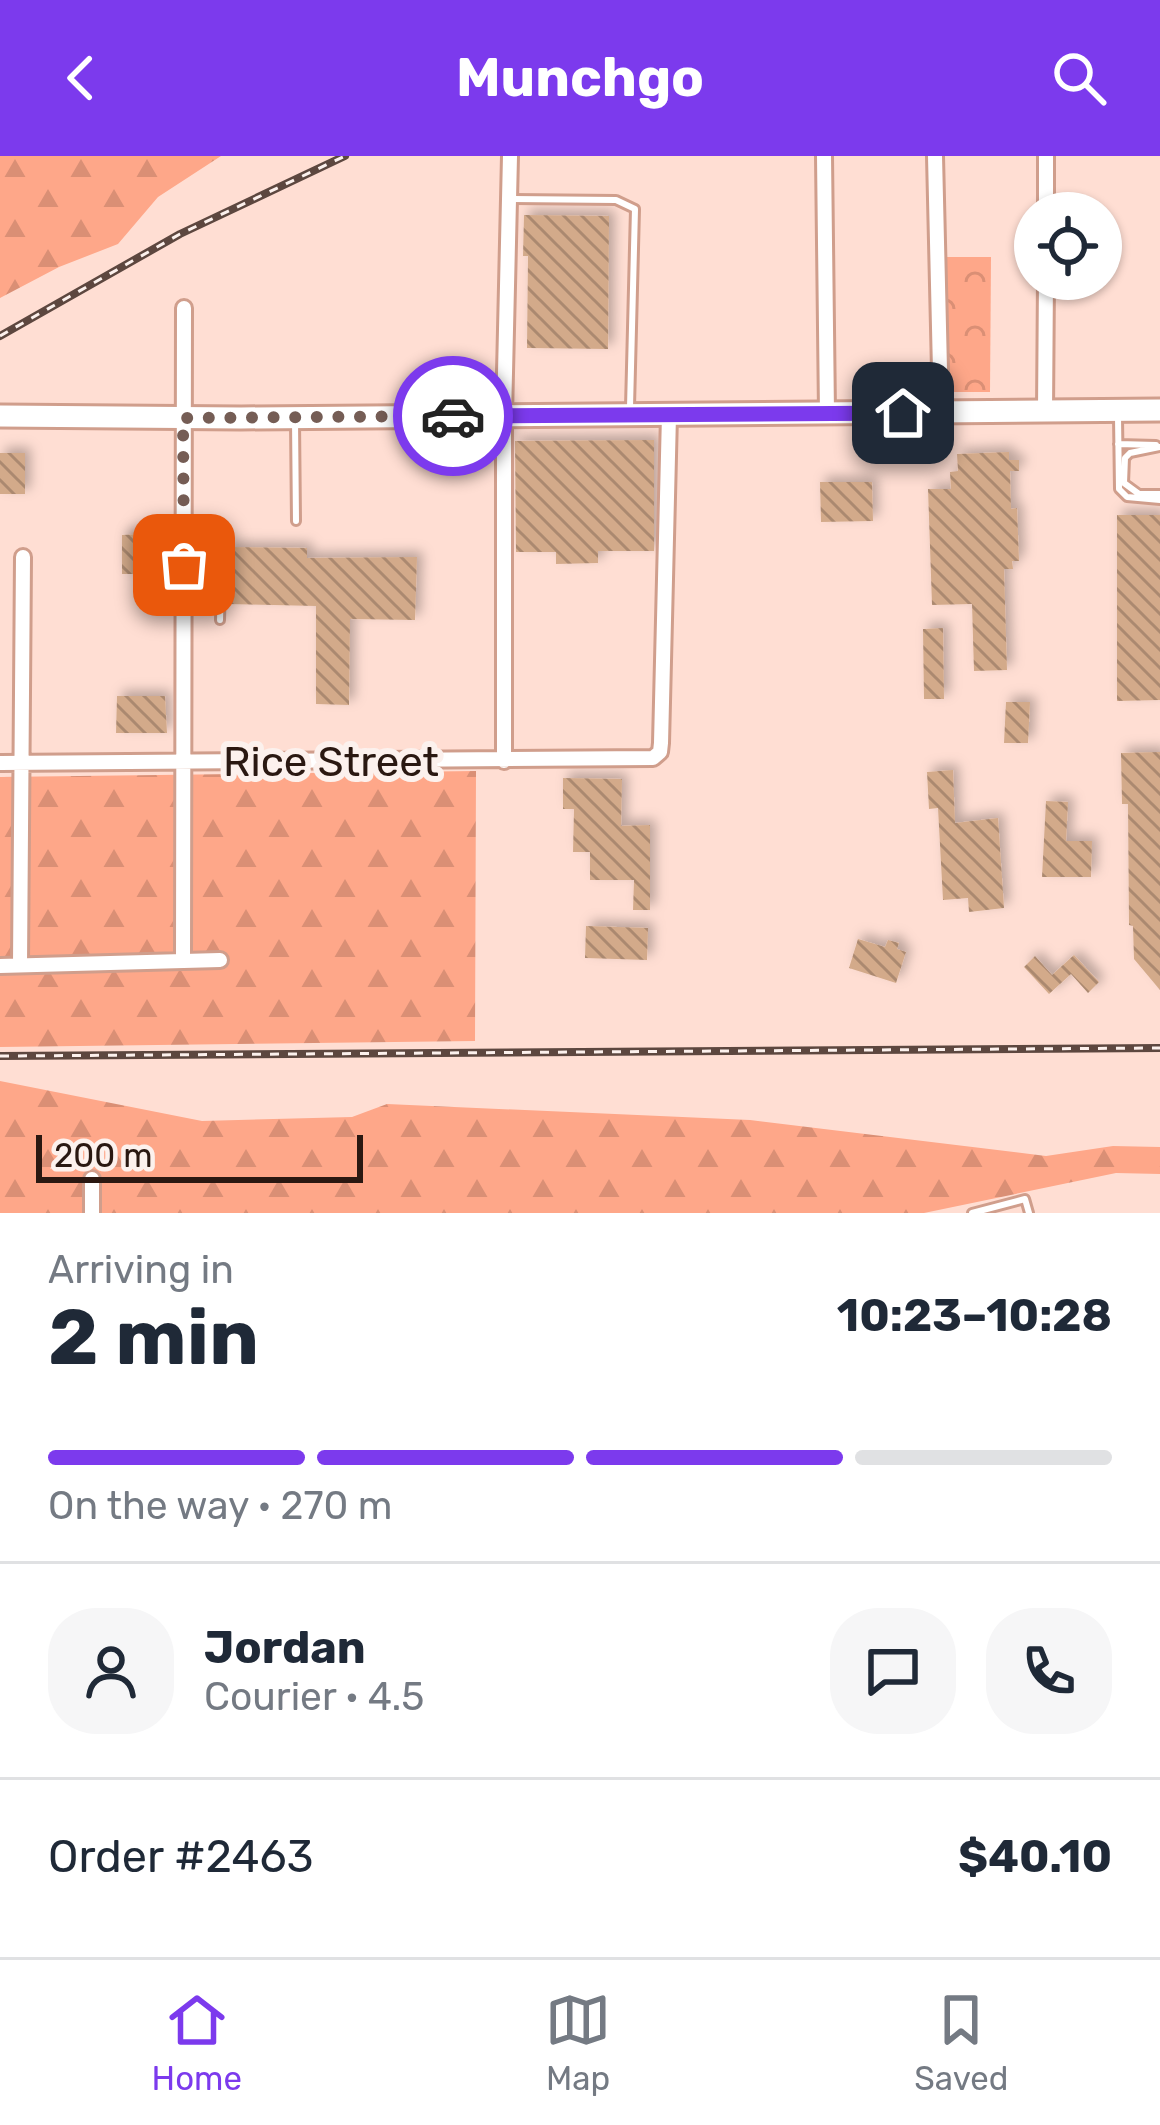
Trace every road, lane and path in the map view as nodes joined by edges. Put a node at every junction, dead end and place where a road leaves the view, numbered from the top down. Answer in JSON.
{"nodes":[{"id":1,"x":510,"y":156,"type":"edge"},
{"id":2,"x":824,"y":156,"type":"edge"},
{"id":3,"x":935,"y":156,"type":"edge"},
{"id":4,"x":1046,"y":156,"type":"edge"},
{"id":5,"x":1046,"y":192,"type":"edge"},
{"id":6,"x":509,"y":199,"type":"junction"},
{"id":7,"x":1046,"y":300,"type":"edge"},
{"id":8,"x":184,"y":308,"type":"dead end"},
{"id":9,"x":1160,"y":410,"type":"edge"},
{"id":10,"x":1045,"y":411,"type":"junction"},
{"id":11,"x":1118,"y":411,"type":"junction"},
{"id":12,"x":940,"y":412,"type":"junction"},
{"id":13,"x":827,"y":413,"type":"junction"},
{"id":14,"x":629,"y":415,"type":"junction"},
{"id":15,"x":669,"y":415,"type":"junction"},
{"id":16,"x":0,"y":416,"type":"edge"},
{"id":17,"x":503,"y":416,"type":"junction"},
{"id":18,"x":183,"y":418,"type":"junction"},
{"id":19,"x":295,"y":418,"type":"junction"},
{"id":20,"x":1118,"y":444,"type":"junction"},
{"id":21,"x":1160,"y":446,"type":"edge"},
{"id":22,"x":1160,"y":497,"type":"edge"},
{"id":23,"x":296,"y":521,"type":"dead end"},
{"id":24,"x":23,"y":557,"type":"dead end"},
{"id":25,"x":184,"y":565,"type":"junction"},
{"id":26,"x":220,"y":620,"type":"dead end"},
{"id":27,"x":504,"y":761,"type":"junction"},
{"id":28,"x":0,"y":763,"type":"edge"},
{"id":29,"x":21,"y":763,"type":"junction"},
{"id":30,"x":182,"y":763,"type":"junction"},
{"id":31,"x":220,"y":960,"type":"dead end"},
{"id":32,"x":183,"y":961,"type":"junction"},
{"id":33,"x":20,"y":965,"type":"junction"},
{"id":34,"x":0,"y":966,"type":"edge"},
{"id":35,"x":92,"y":1179,"type":"dead end"},
{"id":36,"x":92,"y":1213,"type":"edge"},
{"id":37,"x":972,"y":1213,"type":"edge"},
{"id":38,"x":1029,"y":1213,"type":"edge"}],
"edges":[{"from":1,"to":6,"type":"street"},
{"from":2,"to":13,"type":"street"},
{"from":3,"to":12,"type":"street"},
{"from":4,"to":5,"type":"street"},
{"from":6,"to":14,"type":"lane"},
{"from":6,"to":17,"type":"street"},
{"from":7,"to":10,"type":"street"},
{"from":8,"to":18,"type":"street"},
{"from":9,"to":11,"type":"main road"},
{"from":10,"to":11,"type":"main road"},
{"from":10,"to":12,"type":"main road"},
{"from":11,"to":20,"type":"lane"},
{"from":12,"to":13,"type":"main road"},
{"from":13,"to":15,"type":"main road"},
{"from":14,"to":15,"type":"main road"},
{"from":14,"to":17,"type":"main road"},
{"from":15,"to":27,"type":"street","name":"Rice Street"},
{"from":16,"to":18,"type":"main road"},
{"from":17,"to":19,"type":"main road"},
{"from":17,"to":27,"type":"street"},
{"from":18,"to":19,"type":"main road"},
{"from":18,"to":25,"type":"street"},
{"from":19,"to":23,"type":"lane"},
{"from":20,"to":21,"type":"lane"},
{"from":20,"to":22,"type":"lane"},
{"from":21,"to":22,"type":"lane"},
{"from":24,"to":29,"type":"street"},
{"from":25,"to":26,"type":"lane"},
{"from":25,"to":30,"type":"street"},
{"from":27,"to":30,"type":"street","name":"Rice Street"},
{"from":28,"to":29,"type":"street","name":"Rice Street"},
{"from":29,"to":30,"type":"street","name":"Rice Street"},
{"from":29,"to":33,"type":"street"},
{"from":30,"to":32,"type":"street"},
{"from":31,"to":32,"type":"street"},
{"from":32,"to":33,"type":"street"},
{"from":33,"to":34,"type":"street"},
{"from":35,"to":36,"type":"street"},
{"from":37,"to":38,"type":"lane"}]}
